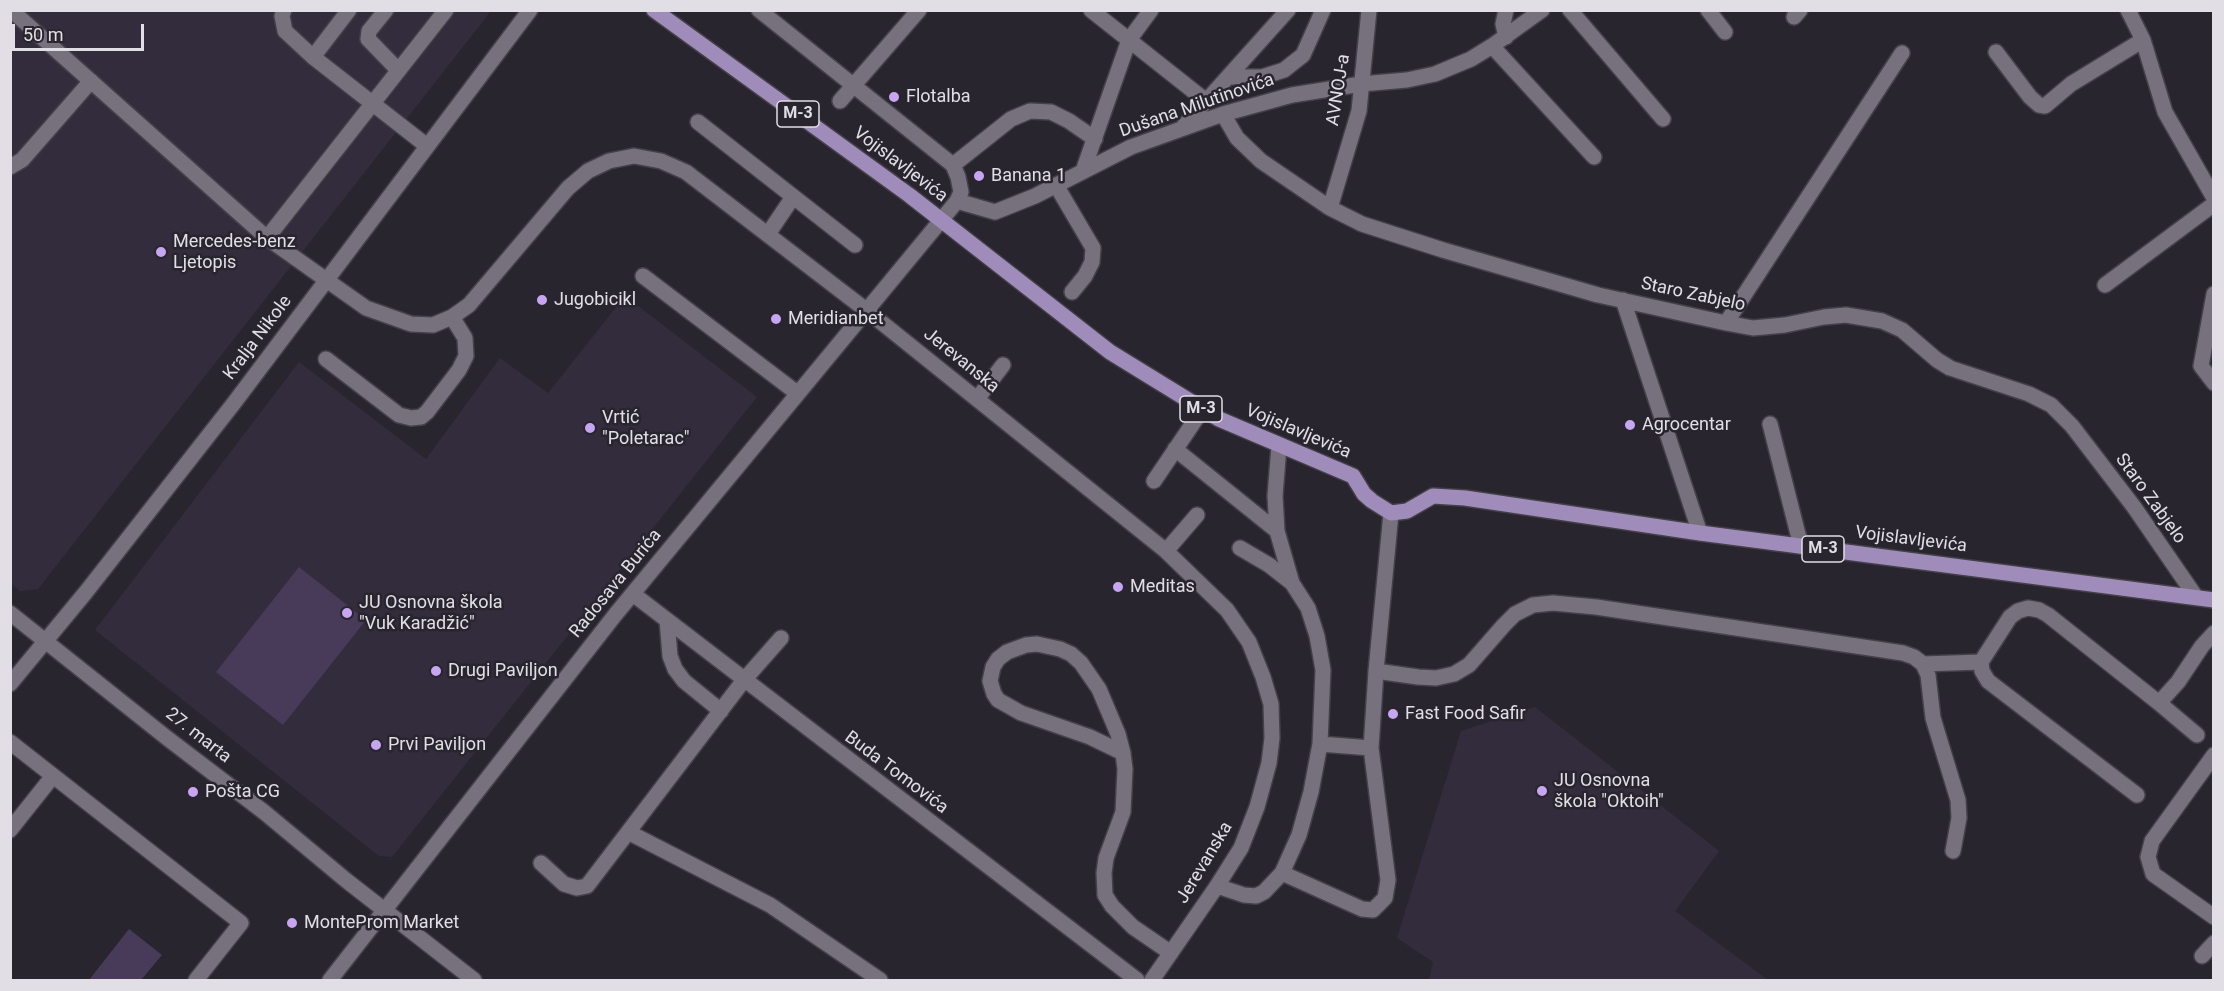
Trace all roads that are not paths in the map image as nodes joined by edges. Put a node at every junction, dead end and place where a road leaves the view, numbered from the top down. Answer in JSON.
{"nodes":[{"id":1,"x":11,"y":10,"type":"edge"},
{"id":2,"x":284,"y":10,"type":"edge"},
{"id":3,"x":349,"y":10,"type":"edge"},
{"id":4,"x":386,"y":10,"type":"edge"},
{"id":5,"x":446,"y":10,"type":"edge"},
{"id":6,"x":530,"y":10,"type":"edge"},
{"id":7,"x":654,"y":10,"type":"edge"},
{"id":8,"x":759,"y":10,"type":"edge"},
{"id":9,"x":919,"y":10,"type":"edge"},
{"id":10,"x":1091,"y":10,"type":"edge"},
{"id":11,"x":1151,"y":10,"type":"edge"},
{"id":12,"x":1288,"y":10,"type":"edge"},
{"id":13,"x":1323,"y":10,"type":"edge"},
{"id":14,"x":1369,"y":10,"type":"edge"},
{"id":15,"x":1506,"y":10,"type":"edge"},
{"id":16,"x":1542,"y":10,"type":"edge"},
{"id":17,"x":1570,"y":10,"type":"edge"},
{"id":18,"x":1708,"y":10,"type":"edge"},
{"id":19,"x":2128,"y":10,"type":"edge"},
{"id":20,"x":1725,"y":32,"type":"dead end"},
{"id":21,"x":1506,"y":37,"type":"junction"},
{"id":22,"x":1129,"y":40,"type":"junction"},
{"id":23,"x":2143,"y":40,"type":"junction"},
{"id":24,"x":1492,"y":46,"type":"junction"},
{"id":25,"x":1996,"y":52,"type":"dead end"},
{"id":26,"x":1902,"y":53,"type":"dead end"},
{"id":27,"x":313,"y":57,"type":"junction"},
{"id":28,"x":398,"y":70,"type":"junction"},
{"id":29,"x":1228,"y":77,"type":"junction"},
{"id":30,"x":91,"y":81,"type":"junction"},
{"id":31,"x":1361,"y":84,"type":"junction"},
{"id":32,"x":852,"y":86,"type":"junction"},
{"id":33,"x":840,"y":101,"type":"dead end"},
{"id":34,"x":1206,"y":101,"type":"junction"},
{"id":35,"x":371,"y":104,"type":"junction"},
{"id":36,"x":1223,"y":114,"type":"junction"},
{"id":37,"x":1663,"y":119,"type":"dead end"},
{"id":38,"x":698,"y":122,"type":"dead end"},
{"id":39,"x":1181,"y":129,"type":"junction"},
{"id":40,"x":1095,"y":139,"type":"junction"},
{"id":41,"x":427,"y":146,"type":"junction"},
{"id":42,"x":1594,"y":157,"type":"dead end"},
{"id":43,"x":953,"y":165,"type":"junction"},
{"id":44,"x":10,"y":167,"type":"edge"},
{"id":45,"x":1083,"y":171,"type":"junction"},
{"id":46,"x":1056,"y":185,"type":"junction"},
{"id":47,"x":793,"y":197,"type":"junction"},
{"id":48,"x":2214,"y":198,"type":"edge"},
{"id":49,"x":957,"y":201,"type":"junction"},
{"id":50,"x":2214,"y":204,"type":"edge"},
{"id":51,"x":1330,"y":208,"type":"junction"},
{"id":52,"x":940,"y":219,"type":"junction"},
{"id":53,"x":768,"y":234,"type":"junction"},
{"id":54,"x":267,"y":238,"type":"junction"},
{"id":55,"x":855,"y":245,"type":"dead end"},
{"id":56,"x":643,"y":276,"type":"dead end"},
{"id":57,"x":326,"y":280,"type":"junction"},
{"id":58,"x":2105,"y":285,"type":"dead end"},
{"id":59,"x":1072,"y":292,"type":"dead end"},
{"id":60,"x":2214,"y":294,"type":"edge"},
{"id":61,"x":1623,"y":300,"type":"junction"},
{"id":62,"x":866,"y":310,"type":"junction"},
{"id":63,"x":452,"y":317,"type":"junction"},
{"id":64,"x":1726,"y":323,"type":"junction"},
{"id":65,"x":326,"y":359,"type":"dead end"},
{"id":66,"x":1003,"y":365,"type":"dead end"},
{"id":67,"x":2214,"y":382,"type":"edge"},
{"id":68,"x":797,"y":393,"type":"junction"},
{"id":69,"x":977,"y":399,"type":"junction"},
{"id":70,"x":1202,"y":410,"type":"junction"},
{"id":71,"x":1770,"y":424,"type":"dead end"},
{"id":72,"x":1279,"y":446,"type":"junction"},
{"id":73,"x":1175,"y":449,"type":"junction"},
{"id":74,"x":1154,"y":481,"type":"dead end"},
{"id":75,"x":1391,"y":513,"type":"junction"},
{"id":76,"x":1197,"y":515,"type":"dead end"},
{"id":77,"x":1277,"y":531,"type":"junction"},
{"id":78,"x":1700,"y":533,"type":"junction"},
{"id":79,"x":1801,"y":546,"type":"junction"},
{"id":80,"x":1240,"y":548,"type":"dead end"},
{"id":81,"x":1167,"y":551,"type":"junction"},
{"id":82,"x":1292,"y":583,"type":"junction"},
{"id":83,"x":633,"y":594,"type":"junction"},
{"id":84,"x":2196,"y":597,"type":"junction"},
{"id":85,"x":2214,"y":600,"type":"edge"},
{"id":86,"x":10,"y":613,"type":"edge"},
{"id":87,"x":667,"y":620,"type":"junction"},
{"id":88,"x":2214,"y":633,"type":"edge"},
{"id":89,"x":781,"y":638,"type":"dead end"},
{"id":90,"x":46,"y":641,"type":"junction"},
{"id":91,"x":1981,"y":662,"type":"junction"},
{"id":92,"x":1923,"y":664,"type":"junction"},
{"id":93,"x":1376,"y":671,"type":"junction"},
{"id":94,"x":744,"y":680,"type":"junction"},
{"id":95,"x":10,"y":684,"type":"edge"},
{"id":96,"x":2159,"y":703,"type":"junction"},
{"id":97,"x":721,"y":711,"type":"junction"},
{"id":98,"x":2197,"y":735,"type":"dead end"},
{"id":99,"x":10,"y":742,"type":"edge"},
{"id":100,"x":1320,"y":744,"type":"junction"},
{"id":101,"x":1371,"y":748,"type":"junction"},
{"id":102,"x":1122,"y":753,"type":"junction"},
{"id":103,"x":2214,"y":755,"type":"edge"},
{"id":104,"x":53,"y":776,"type":"junction"},
{"id":105,"x":2137,"y":795,"type":"dead end"},
{"id":106,"x":10,"y":830,"type":"edge"},
{"id":107,"x":630,"y":833,"type":"junction"},
{"id":108,"x":1953,"y":851,"type":"dead end"},
{"id":109,"x":541,"y":863,"type":"dead end"},
{"id":110,"x":1282,"y":873,"type":"junction"},
{"id":111,"x":1217,"y":886,"type":"junction"},
{"id":112,"x":385,"y":912,"type":"junction"},
{"id":113,"x":2214,"y":917,"type":"edge"},
{"id":114,"x":2214,"y":943,"type":"edge"},
{"id":115,"x":1171,"y":953,"type":"junction"},
{"id":116,"x":2202,"y":956,"type":"dead end"},
{"id":117,"x":196,"y":981,"type":"edge"},
{"id":118,"x":330,"y":981,"type":"edge"},
{"id":119,"x":474,"y":981,"type":"edge"},
{"id":120,"x":880,"y":981,"type":"edge"},
{"id":121,"x":1137,"y":981,"type":"edge"},
{"id":122,"x":1152,"y":981,"type":"edge"}],
"edges":[{"from":1,"to":30,"type":"street","name":"Jerevanska"},
{"from":2,"to":27,"type":"street"},
{"from":3,"to":27,"type":"street"},
{"from":4,"to":28,"type":"street"},
{"from":5,"to":28,"type":"street"},
{"from":6,"to":41,"type":"street","name":"Kralja Nikole"},
{"from":7,"to":52,"type":"main road","name":"Vojislavljevića","number":"M-3"},
{"from":8,"to":32,"type":"street"},
{"from":9,"to":32,"type":"street"},
{"from":10,"to":22,"type":"street"},
{"from":11,"to":22,"type":"street"},
{"from":12,"to":29,"type":"street"},
{"from":13,"to":29,"type":"street"},
{"from":14,"to":31,"type":"street","name":"AVNOJ-a"},
{"from":15,"to":21,"type":"street"},
{"from":16,"to":21,"type":"street","name":"Dušana Milutinovića"},
{"from":17,"to":37,"type":"street"},
{"from":18,"to":20,"type":"street"},
{"from":19,"to":23,"type":"street"},
{"from":21,"to":24,"type":"street","name":"Dušana Milutinovića"},
{"from":22,"to":34,"type":"street"},
{"from":22,"to":40,"type":"street"},
{"from":23,"to":25,"type":"street"},
{"from":23,"to":48,"type":"street"},
{"from":24,"to":31,"type":"street","name":"Dušana Milutinovića"},
{"from":24,"to":42,"type":"street"},
{"from":26,"to":64,"type":"street"},
{"from":27,"to":35,"type":"street"},
{"from":28,"to":35,"type":"street"},
{"from":29,"to":34,"type":"street"},
{"from":30,"to":44,"type":"street"},
{"from":30,"to":54,"type":"street","name":"Jerevanska"},
{"from":31,"to":36,"type":"street","name":"Dušana Milutinovića"},
{"from":31,"to":51,"type":"street","name":"AVNOJ-a"},
{"from":32,"to":33,"type":"street"},
{"from":32,"to":43,"type":"street"},
{"from":34,"to":39,"type":"street"},
{"from":35,"to":41,"type":"street"},
{"from":35,"to":54,"type":"street"},
{"from":36,"to":39,"type":"street","name":"Dušana Milutinovića"},
{"from":36,"to":51,"type":"street","name":"Staro Zabjelo"},
{"from":38,"to":47,"type":"street"},
{"from":39,"to":45,"type":"street","name":"Dušana Milutinovića"},
{"from":40,"to":43,"type":"street"},
{"from":40,"to":45,"type":"street"},
{"from":41,"to":57,"type":"street","name":"Kralja Nikole"},
{"from":43,"to":49,"type":"street"},
{"from":45,"to":46,"type":"street","name":"Dušana Milutinovića"},
{"from":46,"to":49,"type":"street","name":"Dušana Milutinovića"},
{"from":46,"to":59,"type":"street"},
{"from":47,"to":53,"type":"street"},
{"from":47,"to":55,"type":"street"},
{"from":49,"to":52,"type":"street"},
{"from":50,"to":58,"type":"street"},
{"from":51,"to":61,"type":"street","name":"Staro Zabjelo"},
{"from":52,"to":62,"type":"street","name":"Radosava Burića"},
{"from":52,"to":70,"type":"main road","name":"Vojislavljevića","number":"M-3"},
{"from":53,"to":62,"type":"street","name":"Jerevanska"},
{"from":53,"to":63,"type":"street","name":"Jerevanska"},
{"from":54,"to":57,"type":"street","name":"Jerevanska"},
{"from":56,"to":68,"type":"street"},
{"from":57,"to":63,"type":"street","name":"Jerevanska"},
{"from":57,"to":90,"type":"street","name":"Kralja Nikole"},
{"from":60,"to":67,"type":"street"},
{"from":61,"to":64,"type":"street","name":"Staro Zabjelo"},
{"from":61,"to":78,"type":"street"},
{"from":62,"to":68,"type":"street","name":"Radosava Burića"},
{"from":62,"to":69,"type":"street","name":"Jerevanska"},
{"from":63,"to":65,"type":"street"},
{"from":64,"to":84,"type":"street","name":"Staro Zabjelo"},
{"from":66,"to":69,"type":"street"},
{"from":68,"to":83,"type":"street","name":"Radosava Burića"},
{"from":69,"to":81,"type":"street","name":"Jerevanska"},
{"from":70,"to":72,"type":"main road","name":"Vojislavljevića","number":"M-3"},
{"from":70,"to":73,"type":"street"},
{"from":71,"to":79,"type":"street"},
{"from":72,"to":75,"type":"main road","name":"Vojislavljevića","number":"M-3"},
{"from":72,"to":77,"type":"street"},
{"from":73,"to":74,"type":"street"},
{"from":73,"to":77,"type":"street"},
{"from":75,"to":78,"type":"main road","name":"Vojislavljevića","number":"M-3"},
{"from":75,"to":93,"type":"street"},
{"from":76,"to":81,"type":"street"},
{"from":77,"to":82,"type":"street"},
{"from":78,"to":79,"type":"main road","name":"Vojislavljevića","number":"M-3"},
{"from":79,"to":84,"type":"main road","name":"Vojislavljevića","number":"M-3"},
{"from":80,"to":82,"type":"street"},
{"from":81,"to":111,"type":"street","name":"Jerevanska"},
{"from":82,"to":100,"type":"street"},
{"from":83,"to":87,"type":"street","name":"Buda Tomovića"},
{"from":83,"to":112,"type":"street","name":"Radosava Burića"},
{"from":84,"to":85,"type":"main road","name":"Vojislavljevića","number":"M-3"},
{"from":86,"to":90,"type":"street","name":"27. marta"},
{"from":87,"to":94,"type":"street","name":"Buda Tomovića"},
{"from":87,"to":97,"type":"street"},
{"from":88,"to":96,"type":"street"},
{"from":89,"to":94,"type":"street"},
{"from":90,"to":95,"type":"street","name":"Kralja Nikole"},
{"from":90,"to":112,"type":"street","name":"27. marta"},
{"from":91,"to":92,"type":"street"},
{"from":91,"to":96,"type":"street"},
{"from":91,"to":105,"type":"street"},
{"from":92,"to":93,"type":"street"},
{"from":92,"to":108,"type":"street"},
{"from":93,"to":101,"type":"street"},
{"from":94,"to":97,"type":"street"},
{"from":94,"to":121,"type":"street","name":"Buda Tomovića"},
{"from":96,"to":98,"type":"street"},
{"from":97,"to":107,"type":"street"},
{"from":99,"to":104,"type":"street"},
{"from":100,"to":101,"type":"street"},
{"from":100,"to":110,"type":"street"},
{"from":101,"to":110,"type":"street"},
{"from":102,"to":102,"type":"street"},
{"from":102,"to":115,"type":"street"},
{"from":103,"to":113,"type":"street"},
{"from":104,"to":106,"type":"street"},
{"from":104,"to":117,"type":"street"},
{"from":107,"to":109,"type":"street"},
{"from":107,"to":120,"type":"street"},
{"from":110,"to":111,"type":"street"},
{"from":111,"to":115,"type":"street","name":"Jerevanska"},
{"from":112,"to":118,"type":"street","name":"Radosava Burića"},
{"from":112,"to":119,"type":"street","name":"27. marta"},
{"from":114,"to":116,"type":"street"},
{"from":115,"to":122,"type":"street","name":"Jerevanska"}]}
